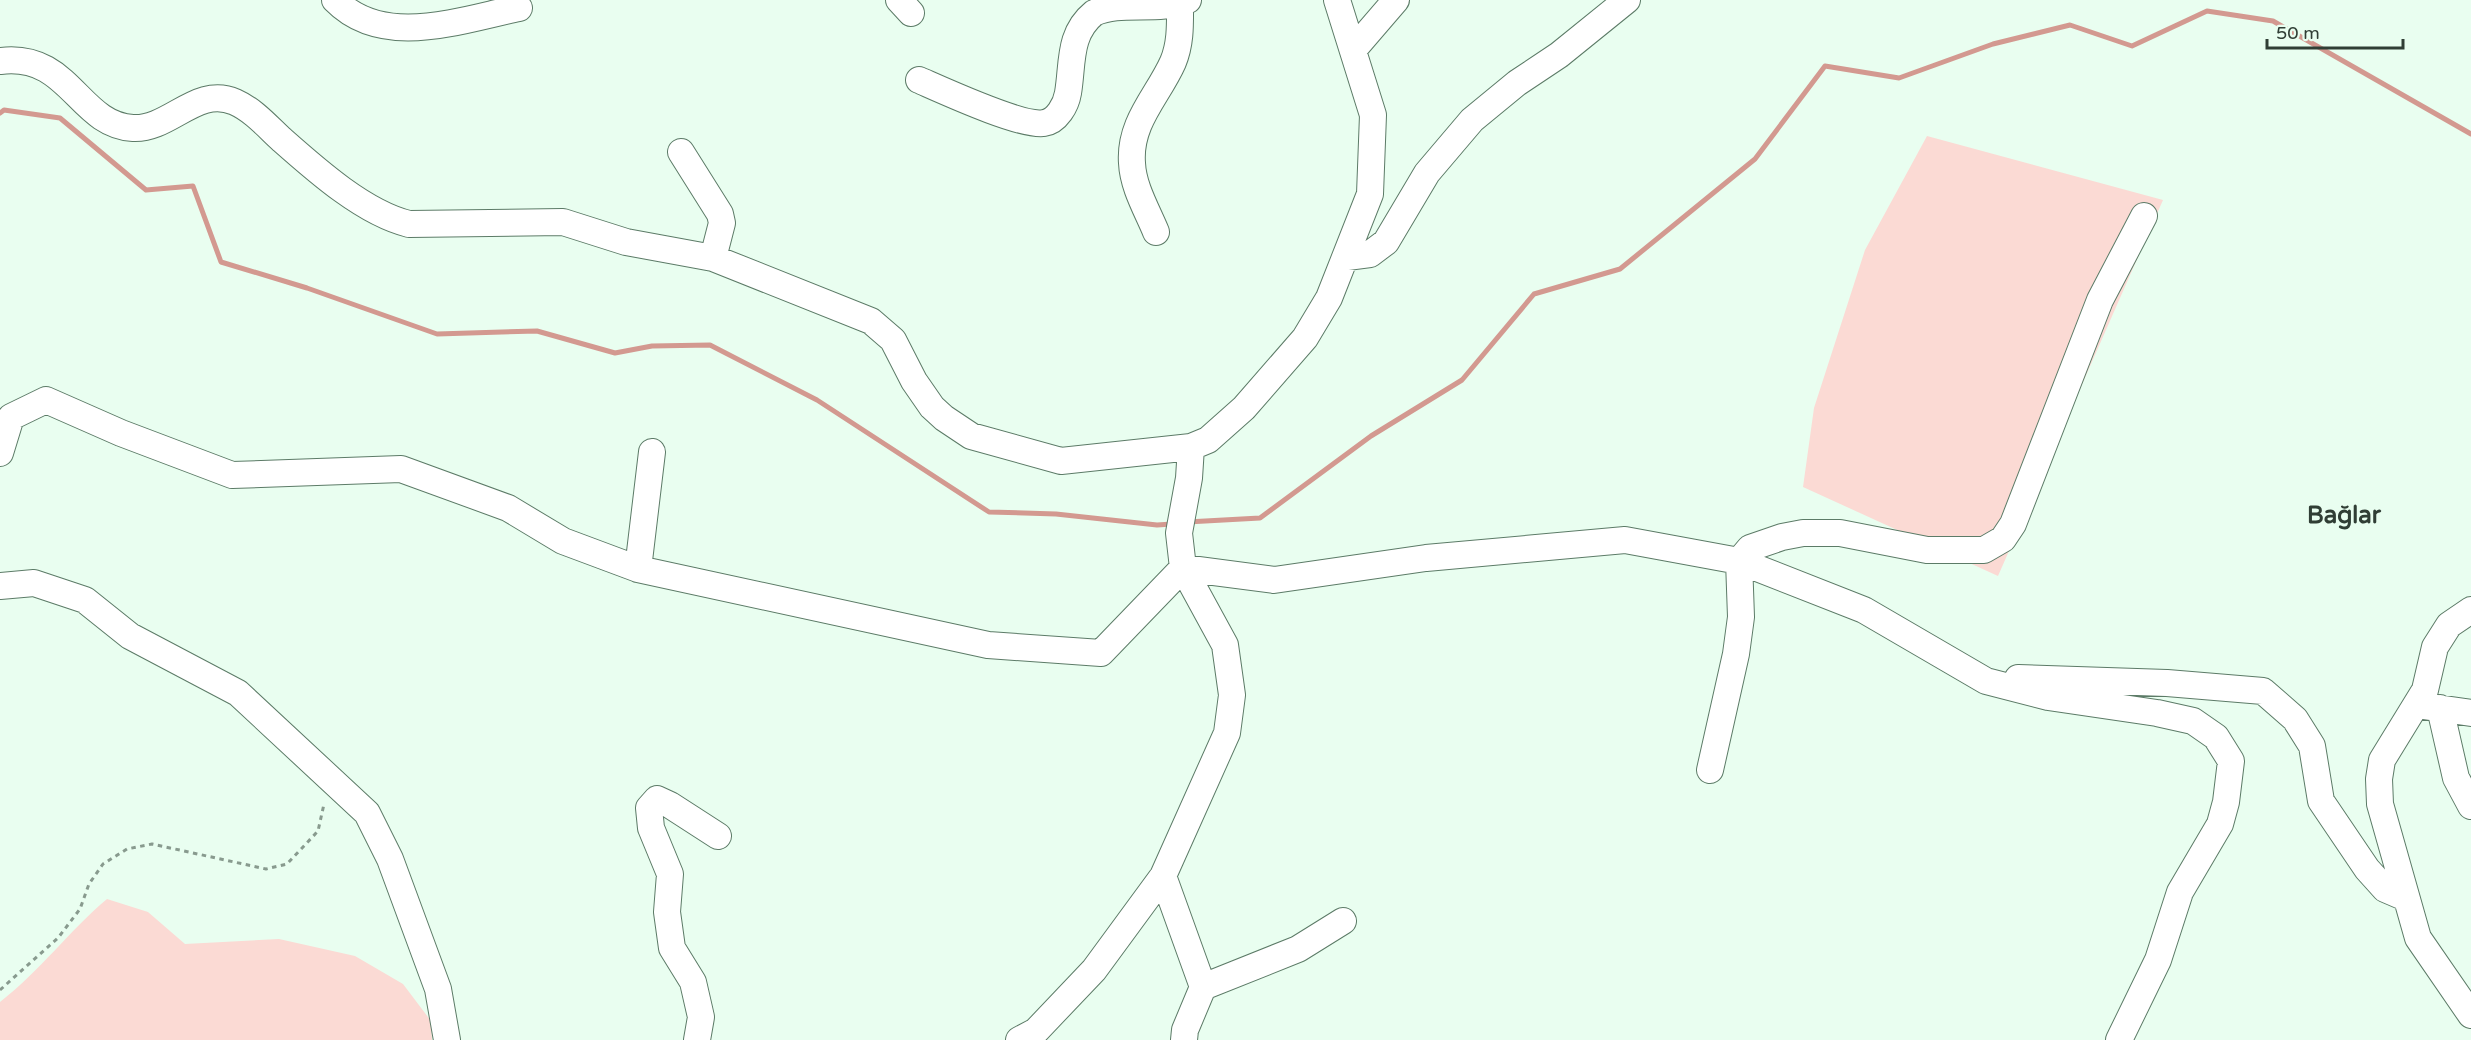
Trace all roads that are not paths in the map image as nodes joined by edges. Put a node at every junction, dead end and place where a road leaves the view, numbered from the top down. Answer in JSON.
{"nodes":[{"id":1,"x":335,"y":0,"type":"edge"},
{"id":2,"x":1337,"y":0,"type":"edge"},
{"id":3,"x":1396,"y":0,"type":"edge"},
{"id":4,"x":1627,"y":0,"type":"edge"},
{"id":5,"x":1184,"y":2,"type":"edge"},
{"id":6,"x":519,"y":8,"type":"dead end"},
{"id":7,"x":1353,"y":50,"type":"junction"},
{"id":8,"x":0,"y":61,"type":"edge"},
{"id":9,"x":919,"y":80,"type":"dead end"},
{"id":10,"x":681,"y":152,"type":"dead end"},
{"id":11,"x":2144,"y":216,"type":"dead end"},
{"id":12,"x":1156,"y":232,"type":"dead end"},
{"id":13,"x":1347,"y":257,"type":"junction"},
{"id":14,"x":713,"y":258,"type":"junction"},
{"id":15,"x":1191,"y":447,"type":"junction"},
{"id":16,"x":651,"y":452,"type":"dead end"},
{"id":17,"x":0,"y":453,"type":"edge"},
{"id":18,"x":1739,"y":561,"type":"junction"},
{"id":19,"x":1183,"y":568,"type":"junction"},
{"id":20,"x":638,"y":569,"type":"junction"},
{"id":21,"x":0,"y":586,"type":"edge"},
{"id":22,"x":2471,"y":610,"type":"edge"},
{"id":23,"x":1979,"y":676,"type":"junction"},
{"id":24,"x":2429,"y":706,"type":"junction"},
{"id":25,"x":2471,"y":713,"type":"edge"},
{"id":26,"x":1710,"y":770,"type":"dead end"},
{"id":27,"x":2471,"y":806,"type":"edge"},
{"id":28,"x":718,"y":836,"type":"dead end"},
{"id":29,"x":1163,"y":876,"type":"junction"},
{"id":30,"x":2406,"y":898,"type":"junction"},
{"id":31,"x":1343,"y":921,"type":"dead end"},
{"id":32,"x":1203,"y":987,"type":"junction"},
{"id":33,"x":2471,"y":1015,"type":"edge"},
{"id":34,"x":447,"y":1040,"type":"edge"},
{"id":35,"x":697,"y":1040,"type":"edge"},
{"id":36,"x":1019,"y":1040,"type":"edge"},
{"id":37,"x":1184,"y":1040,"type":"edge"},
{"id":38,"x":2119,"y":1040,"type":"edge"}],
"edges":[{"from":1,"to":6,"type":"street"},
{"from":2,"to":7,"type":"street"},
{"from":3,"to":7,"type":"street"},
{"from":4,"to":13,"type":"street"},
{"from":5,"to":9,"type":"street"},
{"from":5,"to":12,"type":"street"},
{"from":7,"to":13,"type":"street"},
{"from":8,"to":14,"type":"street"},
{"from":10,"to":14,"type":"street"},
{"from":11,"to":18,"type":"street"},
{"from":13,"to":15,"type":"street"},
{"from":14,"to":15,"type":"street"},
{"from":15,"to":19,"type":"street"},
{"from":16,"to":20,"type":"street"},
{"from":17,"to":20,"type":"street"},
{"from":18,"to":19,"type":"street"},
{"from":18,"to":23,"type":"street"},
{"from":18,"to":26,"type":"street"},
{"from":19,"to":20,"type":"street"},
{"from":19,"to":29,"type":"street"},
{"from":21,"to":34,"type":"street"},
{"from":22,"to":24,"type":"street"},
{"from":23,"to":30,"type":"street"},
{"from":23,"to":38,"type":"street"},
{"from":24,"to":25,"type":"street"},
{"from":24,"to":27,"type":"street"},
{"from":24,"to":30,"type":"street"},
{"from":28,"to":35,"type":"street"},
{"from":29,"to":32,"type":"street"},
{"from":29,"to":36,"type":"street"},
{"from":30,"to":33,"type":"street"},
{"from":31,"to":32,"type":"street"},
{"from":32,"to":37,"type":"street"}]}
